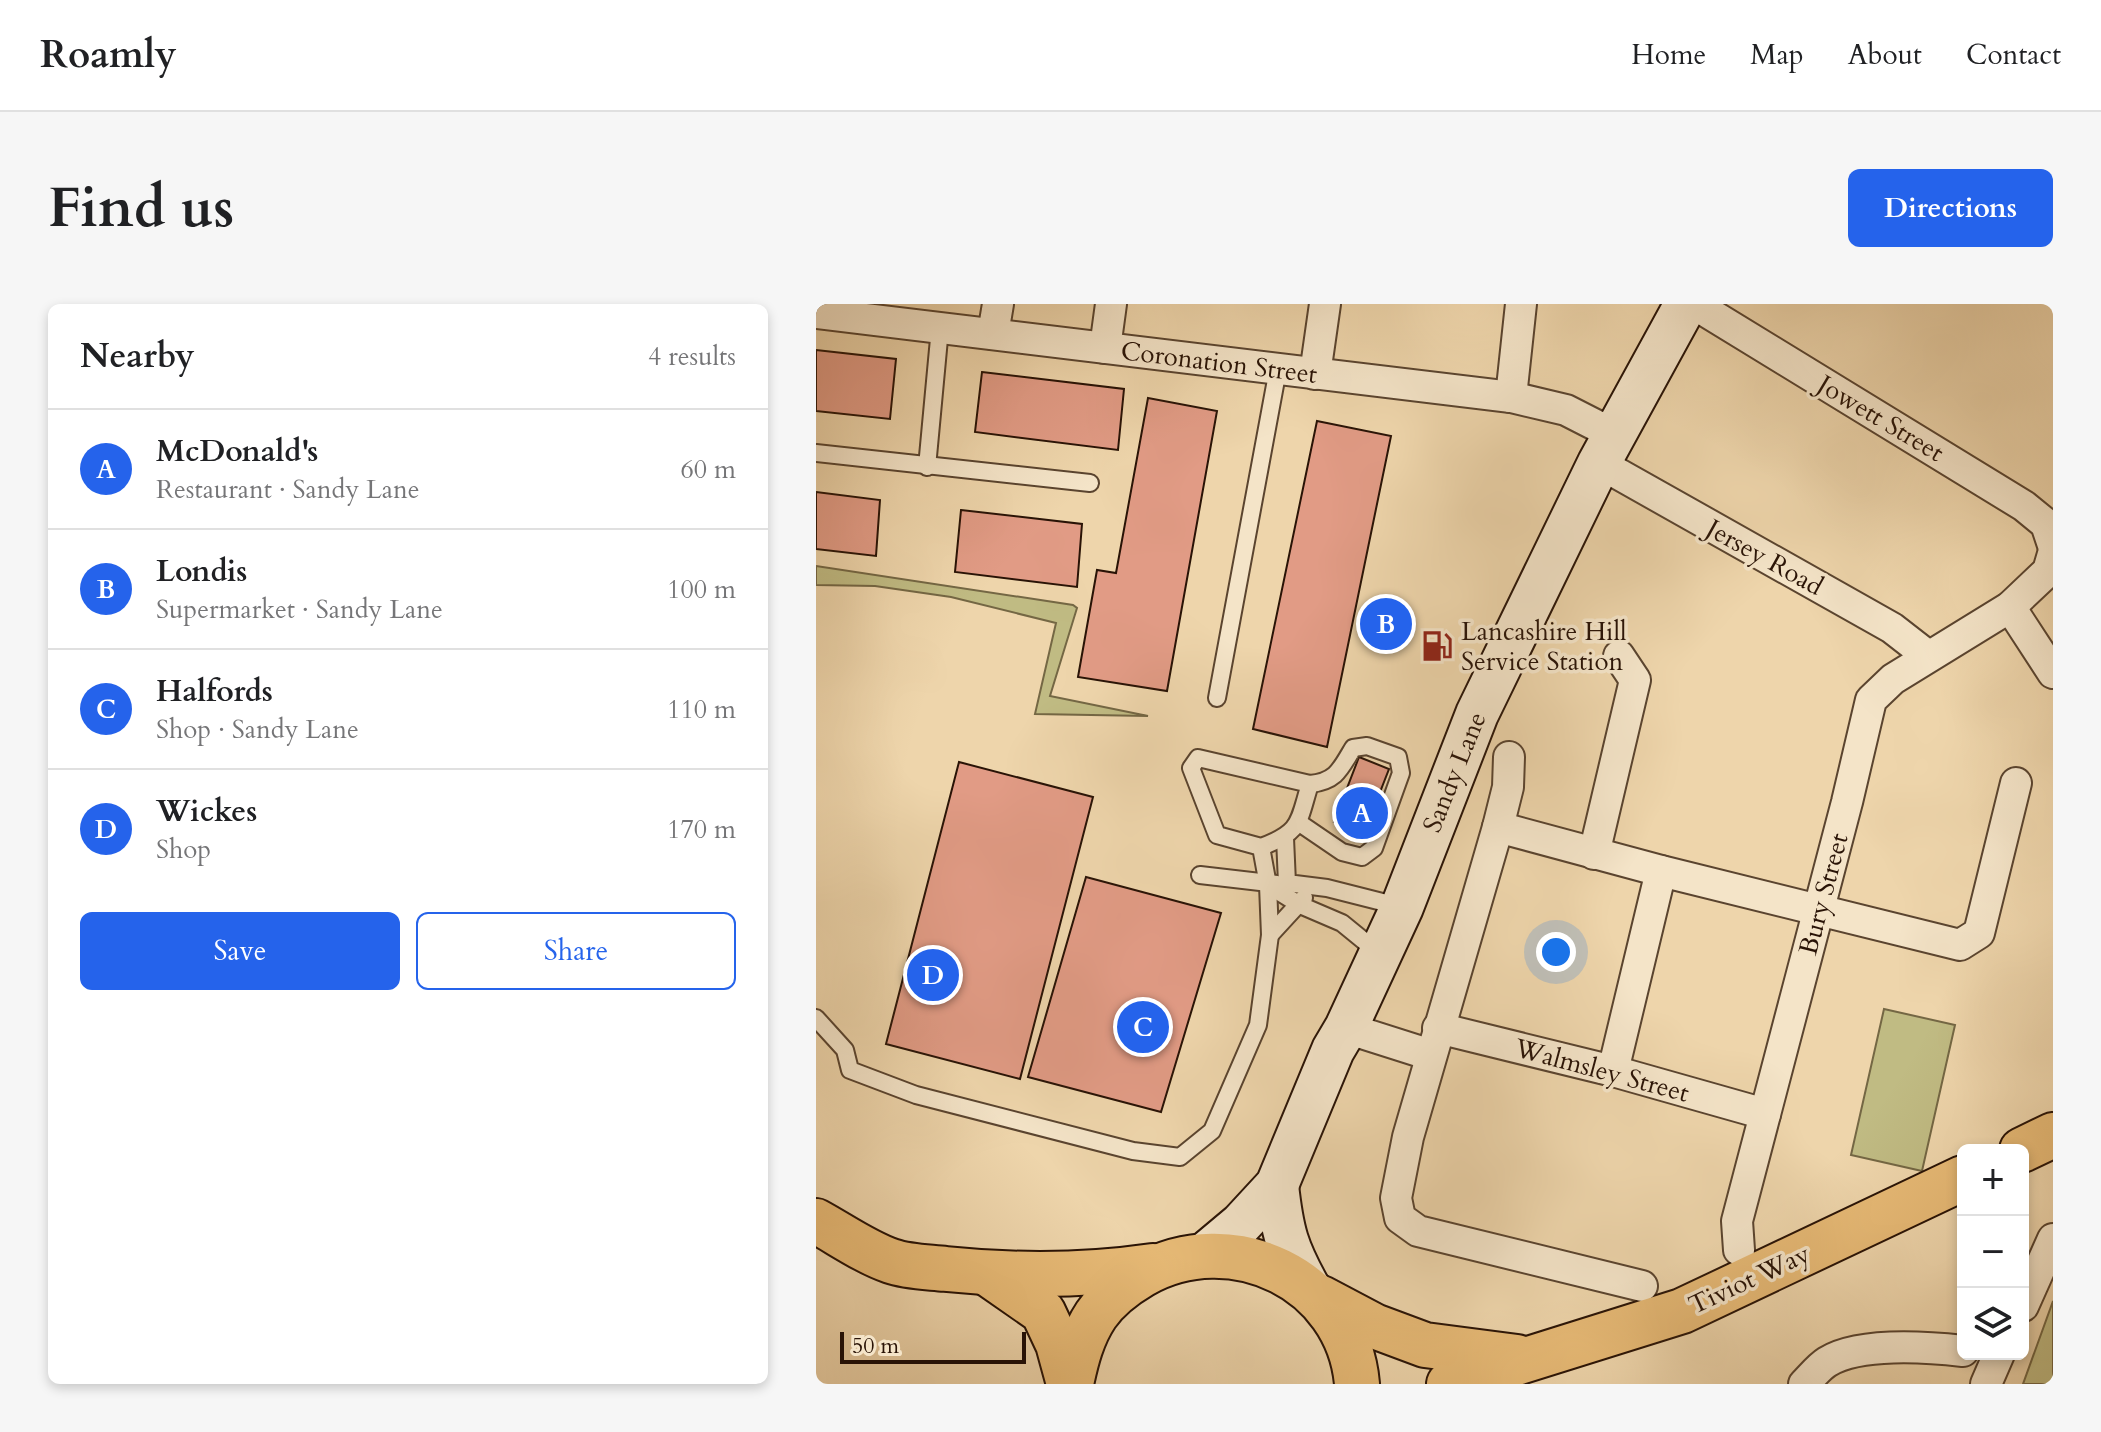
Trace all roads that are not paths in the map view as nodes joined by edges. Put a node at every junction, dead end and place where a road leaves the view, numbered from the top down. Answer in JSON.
{"nodes":[{"id":1,"x":998,"y":304,"type":"edge"},
{"id":2,"x":1111,"y":304,"type":"edge"},
{"id":3,"x":1325,"y":304,"type":"edge"},
{"id":4,"x":1521,"y":304,"type":"edge"},
{"id":5,"x":1686,"y":304,"type":"edge"},
{"id":6,"x":1694,"y":304,"type":"edge"},
{"id":7,"x":816,"y":313,"type":"edge"},
{"id":8,"x":940,"y":328,"type":"junction"},
{"id":9,"x":993,"y":334,"type":"junction"},
{"id":10,"x":1105,"y":348,"type":"junction"},
{"id":11,"x":1278,"y":369,"type":"junction"},
{"id":12,"x":1315,"y":374,"type":"junction"},
{"id":13,"x":1511,"y":397,"type":"junction"},
{"id":14,"x":1607,"y":449,"type":"junction"},
{"id":15,"x":816,"y":453,"type":"edge"},
{"id":16,"x":927,"y":467,"type":"junction"},
{"id":17,"x":1090,"y":483,"type":"dead end"},
{"id":18,"x":2053,"y":545,"type":"edge"},
{"id":19,"x":2053,"y":554,"type":"edge"},
{"id":20,"x":2010,"y":607,"type":"junction"},
{"id":21,"x":1619,"y":656,"type":"dead end"},
{"id":22,"x":1928,"y":656,"type":"junction"},
{"id":23,"x":2053,"y":673,"type":"edge"},
{"id":24,"x":1217,"y":698,"type":"dead end"},
{"id":25,"x":1509,"y":757,"type":"dead end"},
{"id":26,"x":2016,"y":783,"type":"dead end"},
{"id":27,"x":1310,"y":784,"type":"junction"},
{"id":28,"x":1298,"y":822,"type":"junction"},
{"id":29,"x":1498,"y":827,"type":"junction"},
{"id":30,"x":1285,"y":838,"type":"junction"},
{"id":31,"x":1261,"y":847,"type":"junction"},
{"id":32,"x":1594,"y":854,"type":"junction"},
{"id":33,"x":1661,"y":871,"type":"junction"},
{"id":34,"x":1200,"y":875,"type":"dead end"},
{"id":35,"x":1287,"y":883,"type":"junction"},
{"id":36,"x":1268,"y":885,"type":"junction"},
{"id":37,"x":1310,"y":887,"type":"junction"},
{"id":38,"x":1300,"y":905,"type":"junction"},
{"id":39,"x":1402,"y":907,"type":"junction"},
{"id":40,"x":1818,"y":910,"type":"junction"},
{"id":41,"x":1270,"y":935,"type":"junction"},
{"id":42,"x":1381,"y":955,"type":"junction"},
{"id":43,"x":816,"y":1018,"type":"edge"},
{"id":44,"x":1346,"y":1028,"type":"junction"},
{"id":45,"x":1435,"y":1041,"type":"junction"},
{"id":46,"x":1613,"y":1071,"type":"junction"},
{"id":47,"x":1765,"y":1114,"type":"junction"},
{"id":48,"x":2053,"y":1135,"type":"edge"},
{"id":49,"x":2029,"y":1147,"type":"edge"},
{"id":50,"x":1957,"y":1181,"type":"edge"},
{"id":51,"x":1277,"y":1185,"type":"junction"},
{"id":52,"x":816,"y":1221,"type":"edge"},
{"id":53,"x":2053,"y":1239,"type":"edge"},
{"id":54,"x":1739,"y":1250,"type":"dead end"},
{"id":55,"x":1204,"y":1255,"type":"junction"},
{"id":56,"x":1159,"y":1266,"type":"junction"},
{"id":57,"x":987,"y":1273,"type":"junction"},
{"id":58,"x":1642,"y":1286,"type":"dead end"},
{"id":59,"x":1313,"y":1293,"type":"junction"},
{"id":60,"x":2029,"y":1293,"type":"edge"},
{"id":61,"x":1957,"y":1350,"type":"edge"},
{"id":62,"x":1527,"y":1359,"type":"junction"},
{"id":63,"x":1996,"y":1360,"type":"edge"},
{"id":64,"x":1070,"y":1384,"type":"edge"},
{"id":65,"x":1357,"y":1384,"type":"edge"},
{"id":66,"x":1449,"y":1384,"type":"edge"},
{"id":67,"x":1804,"y":1384,"type":"edge"},
{"id":68,"x":1986,"y":1384,"type":"edge"}],
"edges":[{"from":1,"to":9,"type":"street"},
{"from":2,"to":10,"type":"street"},
{"from":3,"to":12,"type":"street"},
{"from":4,"to":13,"type":"street"},
{"from":5,"to":14,"type":"main road","name":"Sandy Lane"},
{"from":6,"to":18,"type":"street","name":"Jowett Street"},
{"from":7,"to":8,"type":"street","name":"Coronation Street"},
{"from":8,"to":9,"type":"street","name":"Coronation Street"},
{"from":8,"to":16,"type":"lane"},
{"from":9,"to":10,"type":"street","name":"Coronation Street"},
{"from":10,"to":11,"type":"street","name":"Coronation Street"},
{"from":11,"to":12,"type":"street","name":"Coronation Street"},
{"from":11,"to":24,"type":"lane"},
{"from":12,"to":13,"type":"street","name":"Coronation Street"},
{"from":13,"to":14,"type":"street","name":"Coronation Street"},
{"from":14,"to":22,"type":"street","name":"Jersey Road"},
{"from":14,"to":39,"type":"main road","name":"Sandy Lane"},
{"from":15,"to":16,"type":"lane"},
{"from":16,"to":17,"type":"lane"},
{"from":19,"to":20,"type":"street"},
{"from":20,"to":22,"type":"street","name":"Bury Street"},
{"from":20,"to":23,"type":"street"},
{"from":21,"to":32,"type":"street"},
{"from":22,"to":40,"type":"street","name":"Bury Street"},
{"from":25,"to":29,"type":"street","name":"Sandy Lane"},
{"from":26,"to":40,"type":"street"},
{"from":27,"to":28,"type":"lane"},
{"from":27,"to":28,"type":"lane"},
{"from":27,"to":31,"type":"lane"},
{"from":28,"to":30,"type":"lane"},
{"from":29,"to":32,"type":"street"},
{"from":29,"to":45,"type":"street","name":"Sandy Lane"},
{"from":30,"to":31,"type":"lane"},
{"from":30,"to":35,"type":"lane"},
{"from":31,"to":36,"type":"lane"},
{"from":32,"to":33,"type":"street"},
{"from":33,"to":40,"type":"street"},
{"from":33,"to":46,"type":"street"},
{"from":34,"to":36,"type":"lane"},
{"from":35,"to":36,"type":"lane"},
{"from":35,"to":37,"type":"lane"},
{"from":36,"to":38,"type":"lane"},
{"from":36,"to":41,"type":"lane"},
{"from":37,"to":38,"type":"lane"},
{"from":37,"to":39,"type":"lane"},
{"from":38,"to":41,"type":"lane"},
{"from":38,"to":42,"type":"lane"},
{"from":39,"to":42,"type":"main road","name":"Sandy Lane"},
{"from":40,"to":47,"type":"street","name":"Bury Street"},
{"from":41,"to":43,"type":"lane"},
{"from":42,"to":44,"type":"main road","name":"Sandy Lane"},
{"from":44,"to":45,"type":"street"},
{"from":44,"to":51,"type":"main road","name":"Sandy Lane"},
{"from":45,"to":46,"type":"street","name":"Walmsley Street"},
{"from":45,"to":58,"type":"street","name":"Sandy Lane"},
{"from":46,"to":47,"type":"street","name":"Walmsley Street"},
{"from":47,"to":54,"type":"street","name":"Bury Street"},
{"from":48,"to":49,"type":"main road"},
{"from":50,"to":62,"type":"main road","name":"Tiviot Way"},
{"from":51,"to":55,"type":"main road","name":"Sandy Lane"},
{"from":51,"to":59,"type":"main road","name":"Sandy Lane"},
{"from":52,"to":57,"type":"main road"},
{"from":53,"to":60,"type":"street"},
{"from":55,"to":56,"type":"main road","name":"Tiviot Way"},
{"from":55,"to":59,"type":"main road","name":"Tiviot Way"},
{"from":56,"to":57,"type":"main road"},
{"from":56,"to":64,"type":"main road"},
{"from":57,"to":64,"type":"main road"},
{"from":59,"to":62,"type":"main road","name":"Tiviot Way"},
{"from":59,"to":65,"type":"main road"},
{"from":61,"to":67,"type":"street"},
{"from":62,"to":66,"type":"main road","name":"Tiviot Way"},
{"from":63,"to":68,"type":"street"}]}
